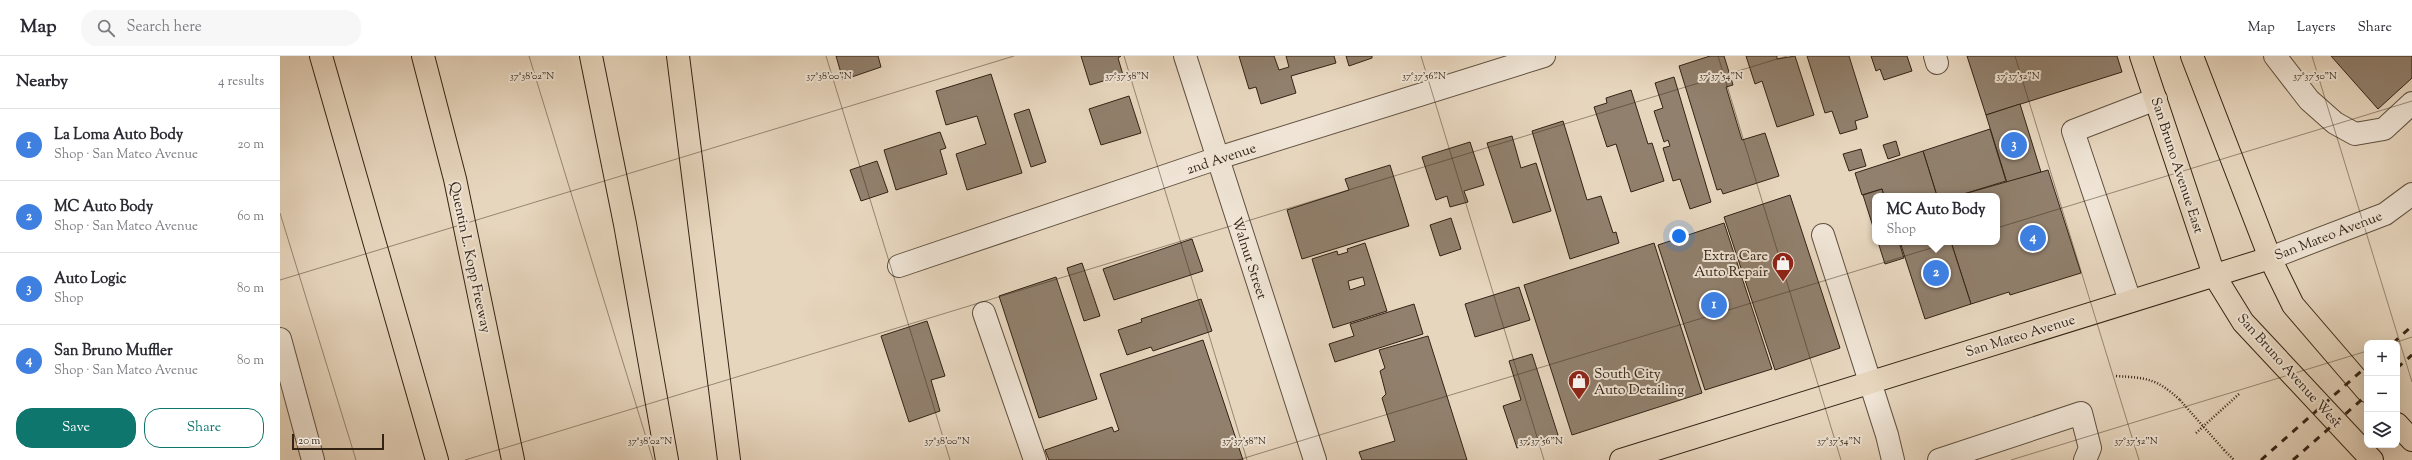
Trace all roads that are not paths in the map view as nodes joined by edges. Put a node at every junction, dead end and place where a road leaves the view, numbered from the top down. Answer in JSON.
{"nodes":[{"id":1,"x":321,"y":56,"type":"edge"},
{"id":2,"x":423,"y":56,"type":"edge"},
{"id":3,"x":591,"y":56,"type":"edge"},
{"id":4,"x":678,"y":56,"type":"edge"},
{"id":5,"x":1185,"y":56,"type":"edge"},
{"id":6,"x":1544,"y":56,"type":"edge"},
{"id":7,"x":2141,"y":56,"type":"edge"},
{"id":8,"x":2192,"y":56,"type":"edge"},
{"id":9,"x":2274,"y":56,"type":"edge"},
{"id":10,"x":2156,"y":99,"type":"junction"},
{"id":11,"x":2412,"y":103,"type":"edge"},
{"id":12,"x":1218,"y":158,"type":"junction"},
{"id":13,"x":2412,"y":194,"type":"edge"},
{"id":14,"x":1823,"y":235,"type":"dead end"},
{"id":15,"x":2270,"y":258,"type":"junction"},
{"id":16,"x":899,"y":266,"type":"dead end"},
{"id":17,"x":2214,"y":274,"type":"junction"},
{"id":18,"x":2130,"y":301,"type":"junction"},
{"id":19,"x":984,"y":313,"type":"dead end"},
{"id":20,"x":280,"y":339,"type":"edge"},
{"id":21,"x":1869,"y":382,"type":"junction"},
{"id":22,"x":2364,"y":387,"type":"edge"},
{"id":23,"x":2400,"y":427,"type":"edge"},
{"id":24,"x":2412,"y":440,"type":"edge"},
{"id":25,"x":313,"y":460,"type":"edge"},
{"id":26,"x":437,"y":460,"type":"edge"},
{"id":27,"x":513,"y":460,"type":"edge"},
{"id":28,"x":667,"y":460,"type":"edge"},
{"id":29,"x":729,"y":460,"type":"edge"},
{"id":30,"x":1035,"y":460,"type":"edge"},
{"id":31,"x":1315,"y":460,"type":"edge"},
{"id":32,"x":1621,"y":460,"type":"edge"},
{"id":33,"x":1892,"y":460,"type":"edge"},
{"id":34,"x":1939,"y":460,"type":"edge"},
{"id":35,"x":2085,"y":460,"type":"edge"},
{"id":36,"x":2372,"y":460,"type":"edge"}],
"edges":[{"from":1,"to":26,"type":"main road"},
{"from":2,"to":27,"type":"main road","name":"Quentin L. Kopp Freeway"},
{"from":3,"to":28,"type":"main road"},
{"from":4,"to":29,"type":"main road"},
{"from":5,"to":12,"type":"street","name":"Walnut Street"},
{"from":6,"to":12,"type":"street","name":"2nd Avenue"},
{"from":7,"to":10,"type":"main road","name":"San Bruno Avenue East"},
{"from":8,"to":15,"type":"main road"},
{"from":9,"to":11,"type":"street"},
{"from":10,"to":17,"type":"main road","name":"San Bruno Avenue East"},
{"from":10,"to":18,"type":"street"},
{"from":12,"to":16,"type":"street","name":"2nd Avenue"},
{"from":12,"to":31,"type":"street","name":"Walnut Street"},
{"from":13,"to":15,"type":"street","name":"San Mateo Avenue"},
{"from":14,"to":21,"type":"street"},
{"from":15,"to":17,"type":"main road","name":"San Mateo Avenue"},
{"from":15,"to":22,"type":"main road"},
{"from":17,"to":18,"type":"main road","name":"San Mateo Avenue"},
{"from":17,"to":36,"type":"main road","name":"San Bruno Avenue West"},
{"from":18,"to":21,"type":"main road","name":"San Mateo Avenue"},
{"from":19,"to":30,"type":"street"},
{"from":20,"to":25,"type":"street"},
{"from":21,"to":32,"type":"main road","name":"San Mateo Avenue"},
{"from":21,"to":33,"type":"street"},
{"from":23,"to":24,"type":"main road"},
{"from":34,"to":35,"type":"street"}]}
